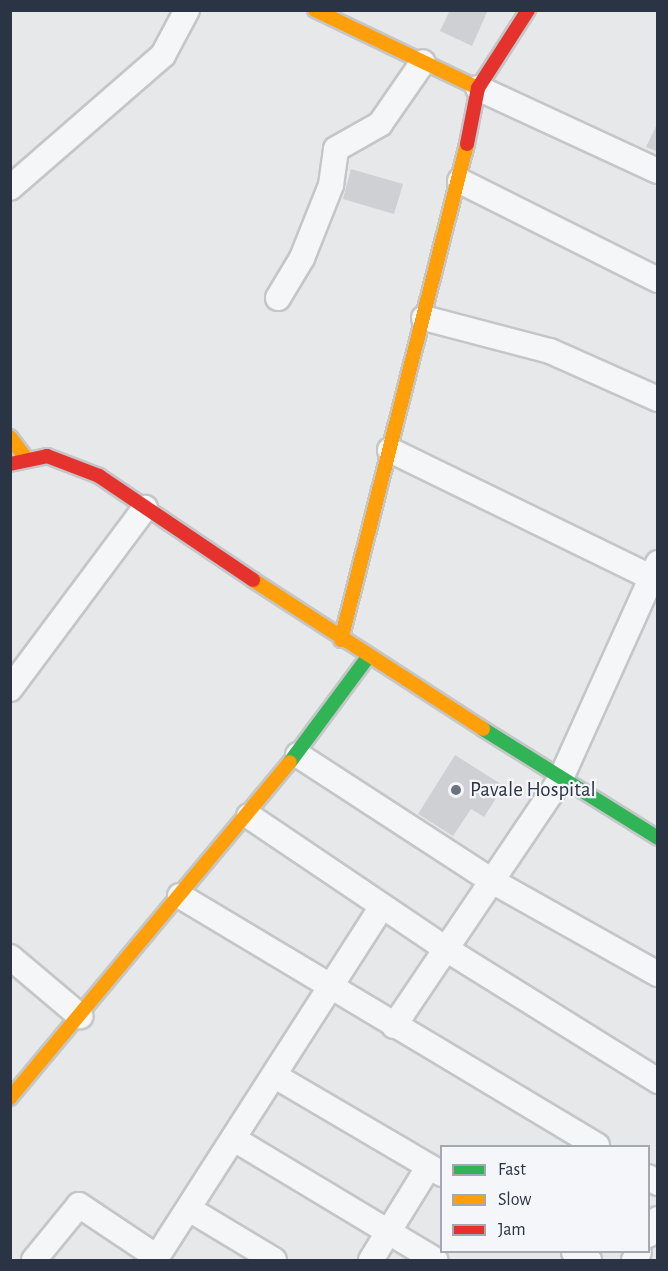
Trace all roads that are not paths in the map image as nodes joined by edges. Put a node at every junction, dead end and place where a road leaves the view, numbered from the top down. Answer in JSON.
{"nodes":[{"id":1,"x":187,"y":10,"type":"edge"},
{"id":2,"x":315,"y":10,"type":"edge"},
{"id":3,"x":528,"y":10,"type":"edge"},
{"id":4,"x":423,"y":62,"type":"junction"},
{"id":5,"x":478,"y":88,"type":"junction"},
{"id":6,"x":657,"y":171,"type":"edge"},
{"id":7,"x":460,"y":181,"type":"junction"},
{"id":8,"x":10,"y":188,"type":"edge"},
{"id":9,"x":657,"y":280,"type":"edge"},
{"id":10,"x":278,"y":298,"type":"dead end"},
{"id":11,"x":424,"y":318,"type":"junction"},
{"id":12,"x":657,"y":399,"type":"edge"},
{"id":13,"x":10,"y":437,"type":"edge"},
{"id":14,"x":390,"y":450,"type":"junction"},
{"id":15,"x":25,"y":458,"type":"junction"},
{"id":16,"x":10,"y":464,"type":"edge"},
{"id":17,"x":145,"y":508,"type":"junction"},
{"id":18,"x":655,"y":574,"type":"edge"},
{"id":19,"x":341,"y":640,"type":"junction"},
{"id":20,"x":368,"y":657,"type":"junction"},
{"id":21,"x":10,"y":689,"type":"edge"},
{"id":22,"x":298,"y":755,"type":"junction"},
{"id":23,"x":561,"y":778,"type":"junction"},
{"id":24,"x":249,"y":816,"type":"junction"},
{"id":25,"x":657,"y":838,"type":"edge"},
{"id":26,"x":492,"y":881,"type":"junction"},
{"id":27,"x":180,"y":896,"type":"junction"},
{"id":28,"x":382,"y":907,"type":"junction"},
{"id":29,"x":446,"y":949,"type":"junction"},
{"id":30,"x":10,"y":957,"type":"edge"},
{"id":31,"x":657,"y":974,"type":"edge"},
{"id":32,"x":332,"y":989,"type":"junction"},
{"id":33,"x":80,"y":1016,"type":"junction"},
{"id":34,"x":394,"y":1026,"type":"junction"},
{"id":35,"x":275,"y":1076,"type":"junction"},
{"id":36,"x":657,"y":1081,"type":"edge"},
{"id":37,"x":10,"y":1098,"type":"edge"},
{"id":38,"x":234,"y":1139,"type":"junction"},
{"id":39,"x":595,"y":1145,"type":"edge"},
{"id":40,"x":435,"y":1170,"type":"edge"},
{"id":41,"x":189,"y":1209,"type":"junction"},
{"id":42,"x":389,"y":1233,"type":"junction"},
{"id":43,"x":156,"y":1259,"type":"edge"},
{"id":44,"x":34,"y":1260,"type":"edge"},
{"id":45,"x":274,"y":1260,"type":"edge"},
{"id":46,"x":371,"y":1260,"type":"edge"},
{"id":47,"x":435,"y":1260,"type":"edge"}],
"edges":[{"from":1,"to":8,"type":"street"},
{"from":2,"to":4,"type":"main road"},
{"from":3,"to":5,"type":"main road"},
{"from":4,"to":5,"type":"main road"},
{"from":4,"to":10,"type":"street"},
{"from":5,"to":6,"type":"street"},
{"from":5,"to":7,"type":"main road"},
{"from":7,"to":9,"type":"street"},
{"from":7,"to":11,"type":"main road"},
{"from":11,"to":12,"type":"street"},
{"from":11,"to":14,"type":"main road"},
{"from":13,"to":15,"type":"main road"},
{"from":14,"to":18,"type":"street"},
{"from":14,"to":19,"type":"main road"},
{"from":15,"to":16,"type":"main road"},
{"from":15,"to":17,"type":"main road"},
{"from":17,"to":19,"type":"main road"},
{"from":17,"to":21,"type":"street"},
{"from":18,"to":23,"type":"street"},
{"from":19,"to":20,"type":"main road"},
{"from":20,"to":22,"type":"main road"},
{"from":20,"to":23,"type":"main road"},
{"from":22,"to":24,"type":"main road"},
{"from":22,"to":26,"type":"street"},
{"from":23,"to":25,"type":"main road"},
{"from":23,"to":26,"type":"street"},
{"from":24,"to":27,"type":"main road"},
{"from":24,"to":28,"type":"street"},
{"from":26,"to":29,"type":"street"},
{"from":26,"to":31,"type":"street"},
{"from":27,"to":32,"type":"street"},
{"from":27,"to":33,"type":"main road"},
{"from":28,"to":29,"type":"street"},
{"from":28,"to":32,"type":"street"},
{"from":29,"to":34,"type":"street"},
{"from":29,"to":36,"type":"street"},
{"from":30,"to":33,"type":"street"},
{"from":32,"to":34,"type":"street"},
{"from":32,"to":35,"type":"street"},
{"from":33,"to":37,"type":"main road"},
{"from":34,"to":39,"type":"street"},
{"from":35,"to":38,"type":"street"},
{"from":35,"to":40,"type":"street"},
{"from":38,"to":41,"type":"street"},
{"from":38,"to":42,"type":"street"},
{"from":40,"to":42,"type":"street"},
{"from":41,"to":43,"type":"street"},
{"from":41,"to":45,"type":"street"},
{"from":42,"to":46,"type":"street"},
{"from":42,"to":47,"type":"street"},
{"from":43,"to":44,"type":"street"}]}
